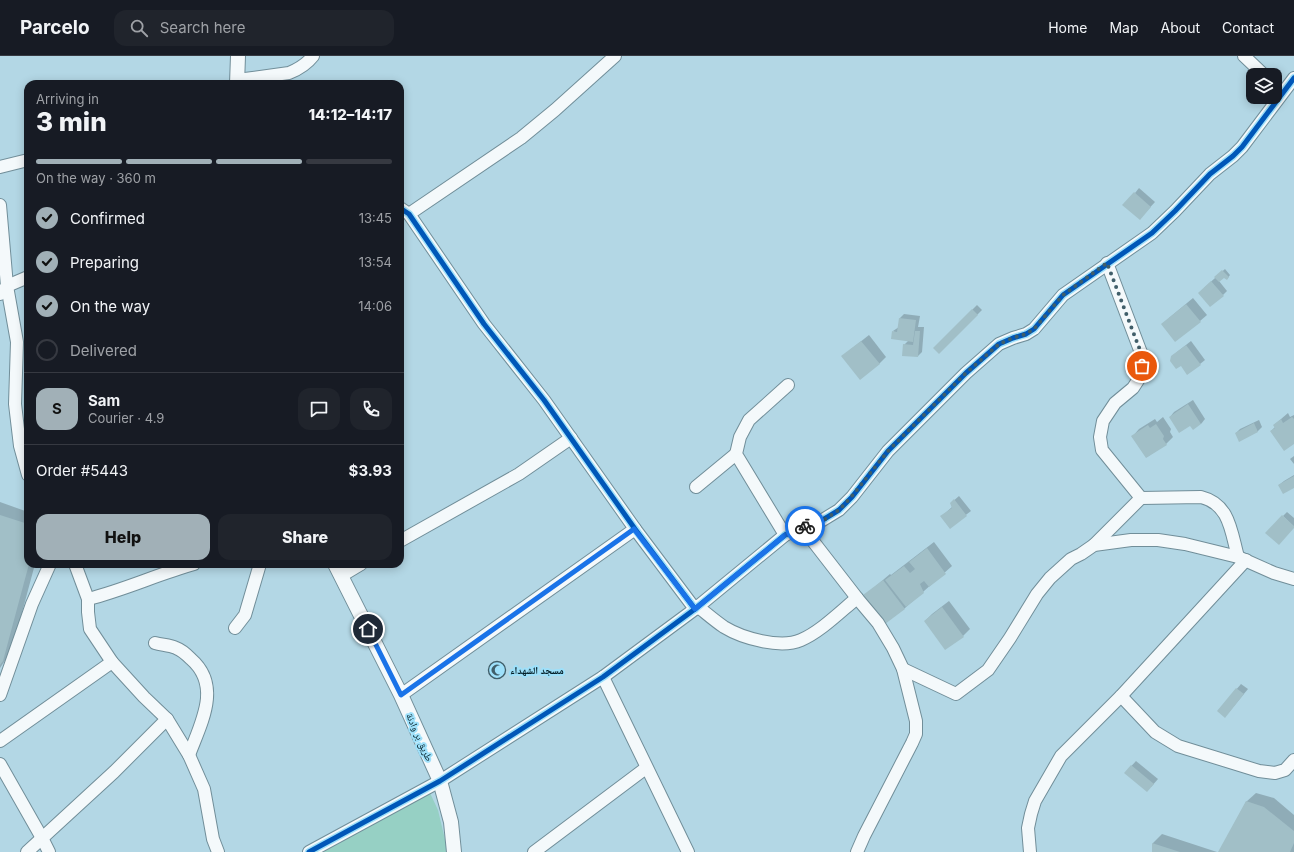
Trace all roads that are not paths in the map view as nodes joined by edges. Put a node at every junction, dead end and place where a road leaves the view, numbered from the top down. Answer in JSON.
{"nodes":[{"id":1,"x":238,"y":56,"type":"edge"},
{"id":2,"x":313,"y":56,"type":"edge"},
{"id":3,"x":616,"y":56,"type":"edge"},
{"id":4,"x":1244,"y":56,"type":"edge"},
{"id":5,"x":1257,"y":68,"type":"edge"},
{"id":6,"x":1294,"y":78,"type":"edge"},
{"id":7,"x":237,"y":80,"type":"edge"},
{"id":8,"x":249,"y":80,"type":"edge"},
{"id":9,"x":1282,"y":87,"type":"edge"},
{"id":10,"x":1269,"y":104,"type":"edge"},
{"id":11,"x":24,"y":161,"type":"edge"},
{"id":12,"x":0,"y":167,"type":"edge"},
{"id":13,"x":0,"y":205,"type":"edge"},
{"id":14,"x":405,"y":211,"type":"edge"},
{"id":15,"x":1107,"y":263,"type":"junction"},
{"id":16,"x":24,"y":279,"type":"edge"},
{"id":17,"x":4,"y":290,"type":"edge"},
{"id":18,"x":788,"y":385,"type":"dead end"},
{"id":19,"x":571,"y":438,"type":"junction"},
{"id":20,"x":736,"y":454,"type":"junction"},
{"id":21,"x":24,"y":461,"type":"edge"},
{"id":22,"x":696,"y":488,"type":"dead end"},
{"id":23,"x":1141,"y":498,"type":"junction"},
{"id":24,"x":802,"y":527,"type":"junction"},
{"id":25,"x":634,"y":529,"type":"junction"},
{"id":26,"x":785,"y":535,"type":"junction"},
{"id":27,"x":404,"y":539,"type":"edge"},
{"id":28,"x":1094,"y":545,"type":"junction"},
{"id":29,"x":1242,"y":558,"type":"junction"},
{"id":30,"x":48,"y":568,"type":"edge"},
{"id":31,"x":76,"y":568,"type":"edge"},
{"id":32,"x":180,"y":568,"type":"edge"},
{"id":33,"x":259,"y":568,"type":"edge"},
{"id":34,"x":338,"y":570,"type":"edge"},
{"id":35,"x":1294,"y":579,"type":"edge"},
{"id":36,"x":857,"y":598,"type":"junction"},
{"id":37,"x":88,"y":599,"type":"junction"},
{"id":38,"x":696,"y":607,"type":"junction"},
{"id":39,"x":235,"y":628,"type":"dead end"},
{"id":40,"x":155,"y":644,"type":"dead end"},
{"id":41,"x":112,"y":662,"type":"junction"},
{"id":42,"x":902,"y":669,"type":"junction"},
{"id":43,"x":603,"y":677,"type":"junction"},
{"id":44,"x":0,"y":695,"type":"edge"},
{"id":45,"x":401,"y":695,"type":"junction"},
{"id":46,"x":1121,"y":696,"type":"junction"},
{"id":47,"x":167,"y":719,"type":"junction"},
{"id":48,"x":0,"y":742,"type":"edge"},
{"id":49,"x":189,"y":755,"type":"junction"},
{"id":50,"x":1294,"y":760,"type":"edge"},
{"id":51,"x":0,"y":764,"type":"edge"},
{"id":52,"x":646,"y":768,"type":"junction"},
{"id":53,"x":440,"y":781,"type":"junction"},
{"id":54,"x":42,"y":838,"type":"junction"},
{"id":55,"x":27,"y":852,"type":"edge"},
{"id":56,"x":49,"y":852,"type":"edge"},
{"id":57,"x":218,"y":852,"type":"edge"},
{"id":58,"x":309,"y":852,"type":"edge"},
{"id":59,"x":454,"y":852,"type":"edge"},
{"id":60,"x":534,"y":852,"type":"edge"},
{"id":61,"x":688,"y":852,"type":"edge"},
{"id":62,"x":857,"y":852,"type":"edge"},
{"id":63,"x":1030,"y":852,"type":"edge"}],
"edges":[{"from":1,"to":7,"type":"street"},
{"from":2,"to":8,"type":"street"},
{"from":3,"to":14,"type":"street"},
{"from":4,"to":5,"type":"street"},
{"from":6,"to":9,"type":"street"},
{"from":10,"to":15,"type":"street"},
{"from":11,"to":12,"type":"street"},
{"from":13,"to":17,"type":"street"},
{"from":14,"to":19,"type":"street"},
{"from":15,"to":23,"type":"street"},
{"from":15,"to":24,"type":"street"},
{"from":16,"to":17,"type":"street"},
{"from":17,"to":21,"type":"street"},
{"from":18,"to":20,"type":"street"},
{"from":19,"to":25,"type":"street"},
{"from":19,"to":27,"type":"street"},
{"from":20,"to":22,"type":"street"},
{"from":20,"to":26,"type":"street"},
{"from":23,"to":28,"type":"street"},
{"from":23,"to":29,"type":"street"},
{"from":24,"to":26,"type":"street"},
{"from":24,"to":36,"type":"street"},
{"from":25,"to":38,"type":"street"},
{"from":25,"to":45,"type":"street"},
{"from":26,"to":38,"type":"street"},
{"from":28,"to":29,"type":"street"},
{"from":28,"to":42,"type":"street"},
{"from":29,"to":35,"type":"street"},
{"from":29,"to":46,"type":"street"},
{"from":30,"to":44,"type":"street"},
{"from":31,"to":37,"type":"street"},
{"from":32,"to":37,"type":"street"},
{"from":33,"to":39,"type":"street"},
{"from":34,"to":45,"type":"street","name":"طريق بر وادنة"},
{"from":36,"to":38,"type":"street"},
{"from":36,"to":42,"type":"street"},
{"from":37,"to":41,"type":"street"},
{"from":38,"to":43,"type":"street"},
{"from":40,"to":49,"type":"street"},
{"from":41,"to":47,"type":"street"},
{"from":41,"to":48,"type":"street"},
{"from":42,"to":62,"type":"street"},
{"from":43,"to":52,"type":"street"},
{"from":43,"to":53,"type":"street"},
{"from":45,"to":53,"type":"street","name":"طريق بر وادنة"},
{"from":46,"to":50,"type":"street"},
{"from":46,"to":63,"type":"street"},
{"from":47,"to":49,"type":"street"},
{"from":47,"to":54,"type":"street"},
{"from":49,"to":57,"type":"street"},
{"from":51,"to":54,"type":"street"},
{"from":52,"to":60,"type":"street"},
{"from":52,"to":61,"type":"street"},
{"from":53,"to":58,"type":"street"},
{"from":53,"to":59,"type":"street","name":"طريق بر وادنة"},
{"from":54,"to":55,"type":"street"},
{"from":54,"to":56,"type":"street"}]}
